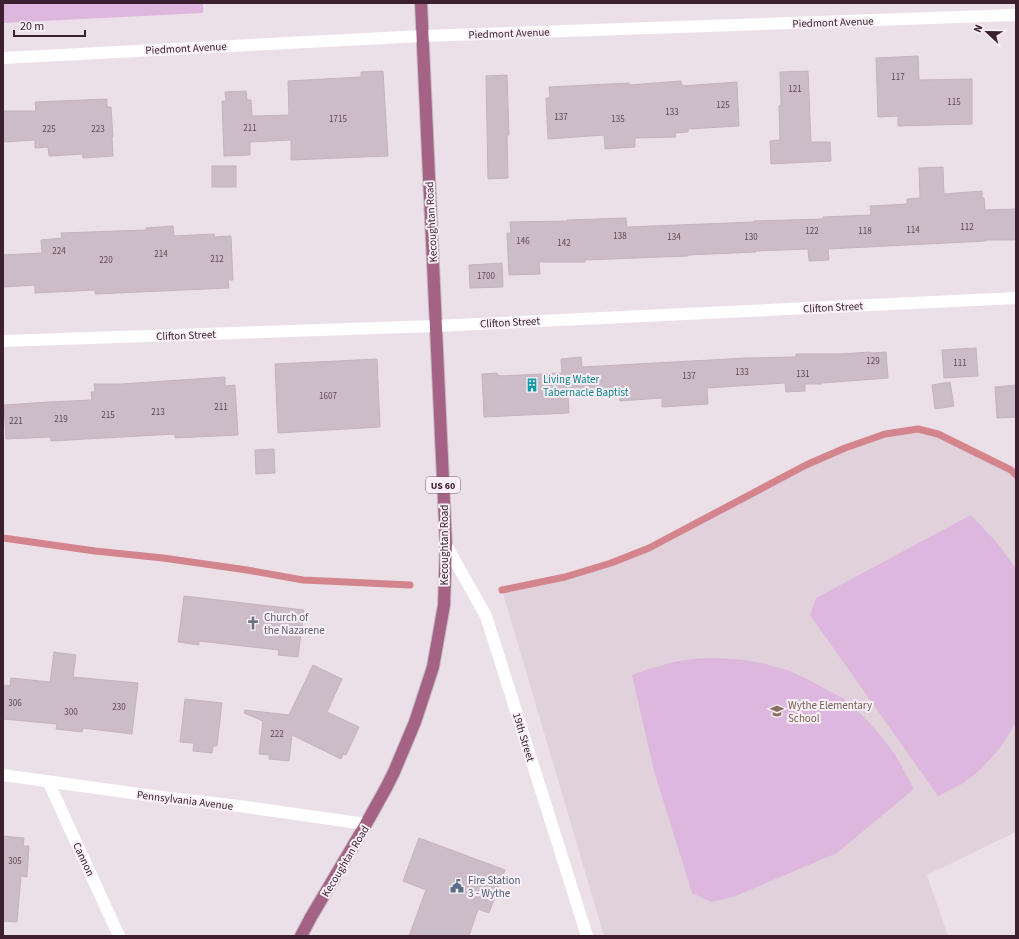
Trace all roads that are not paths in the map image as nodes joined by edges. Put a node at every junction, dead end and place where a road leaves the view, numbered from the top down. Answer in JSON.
{"nodes":[{"id":1,"x":421,"y":3,"type":"edge"},
{"id":2,"x":1016,"y":15,"type":"edge"},
{"id":3,"x":423,"y":36,"type":"junction"},
{"id":4,"x":3,"y":58,"type":"edge"},
{"id":5,"x":1016,"y":298,"type":"edge"},
{"id":6,"x":436,"y":326,"type":"junction"},
{"id":7,"x":3,"y":341,"type":"edge"},
{"id":8,"x":446,"y":545,"type":"junction"},
{"id":9,"x":3,"y":775,"type":"edge"},
{"id":10,"x":48,"y":781,"type":"junction"},
{"id":11,"x":366,"y":824,"type":"junction"},
{"id":12,"x":119,"y":936,"type":"edge"},
{"id":13,"x":302,"y":936,"type":"edge"},
{"id":14,"x":587,"y":936,"type":"edge"}],
"edges":[{"from":1,"to":3,"type":"main road","name":"Kecoughtan Road","number":"US 60"},
{"from":2,"to":3,"type":"street","name":"Piedmont Avenue"},
{"from":3,"to":4,"type":"street","name":"Piedmont Avenue"},
{"from":3,"to":6,"type":"main road","name":"Kecoughtan Road","number":"US 60"},
{"from":5,"to":6,"type":"street","name":"Clifton Street"},
{"from":6,"to":7,"type":"street","name":"Clifton Street"},
{"from":6,"to":8,"type":"main road","name":"Kecoughtan Road","number":"US 60"},
{"from":8,"to":11,"type":"main road","name":"Kecoughtan Road","number":"US 60"},
{"from":8,"to":14,"type":"street","name":"19th Street"},
{"from":9,"to":10,"type":"street","name":"Pennsylvania Avenue"},
{"from":10,"to":11,"type":"street","name":"Pennsylvania Avenue"},
{"from":10,"to":12,"type":"street","name":"Cannon"},
{"from":11,"to":13,"type":"main road","name":"Kecoughtan Road","number":"US 60"}]}
